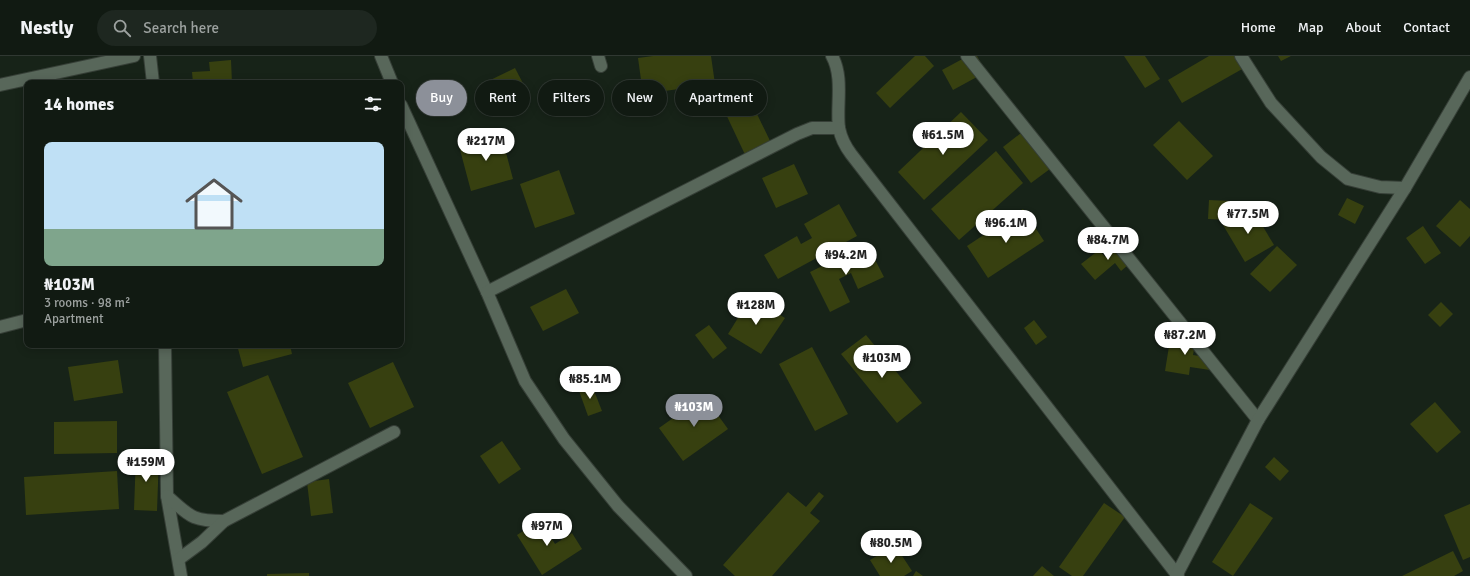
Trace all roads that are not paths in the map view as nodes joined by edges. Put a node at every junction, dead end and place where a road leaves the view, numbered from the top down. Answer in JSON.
{"nodes":[{"id":1,"x":134,"y":56,"type":"edge"},
{"id":2,"x":150,"y":56,"type":"edge"},
{"id":3,"x":381,"y":56,"type":"edge"},
{"id":4,"x":832,"y":56,"type":"edge"},
{"id":5,"x":967,"y":56,"type":"edge"},
{"id":6,"x":1241,"y":56,"type":"edge"},
{"id":7,"x":1470,"y":77,"type":"edge"},
{"id":8,"x":153,"y":80,"type":"edge"},
{"id":9,"x":391,"y":80,"type":"edge"},
{"id":10,"x":0,"y":85,"type":"edge"},
{"id":11,"x":404,"y":112,"type":"edge"},
{"id":12,"x":839,"y":128,"type":"junction"},
{"id":13,"x":1405,"y":188,"type":"junction"},
{"id":14,"x":487,"y":292,"type":"junction"},
{"id":15,"x":24,"y":321,"type":"edge"},
{"id":16,"x":0,"y":327,"type":"edge"},
{"id":17,"x":165,"y":348,"type":"edge"},
{"id":18,"x":1258,"y":420,"type":"junction"},
{"id":19,"x":394,"y":432,"type":"dead end"},
{"id":20,"x":167,"y":496,"type":"junction"},
{"id":21,"x":224,"y":521,"type":"junction"},
{"id":22,"x":179,"y":559,"type":"junction"},
{"id":23,"x":181,"y":576,"type":"edge"},
{"id":24,"x":686,"y":576,"type":"edge"},
{"id":25,"x":1177,"y":576,"type":"edge"}],
"edges":[{"from":1,"to":10,"type":"street"},
{"from":2,"to":8,"type":"street"},
{"from":3,"to":9,"type":"street"},
{"from":4,"to":12,"type":"street"},
{"from":5,"to":18,"type":"street"},
{"from":6,"to":13,"type":"street"},
{"from":7,"to":13,"type":"street"},
{"from":11,"to":14,"type":"street"},
{"from":12,"to":14,"type":"street"},
{"from":12,"to":25,"type":"street"},
{"from":13,"to":18,"type":"street"},
{"from":14,"to":24,"type":"street"},
{"from":15,"to":16,"type":"street"},
{"from":17,"to":20,"type":"street"},
{"from":18,"to":25,"type":"street"},
{"from":19,"to":21,"type":"street"},
{"from":20,"to":21,"type":"street"},
{"from":20,"to":22,"type":"street"},
{"from":21,"to":22,"type":"street"},
{"from":22,"to":23,"type":"street"}]}
